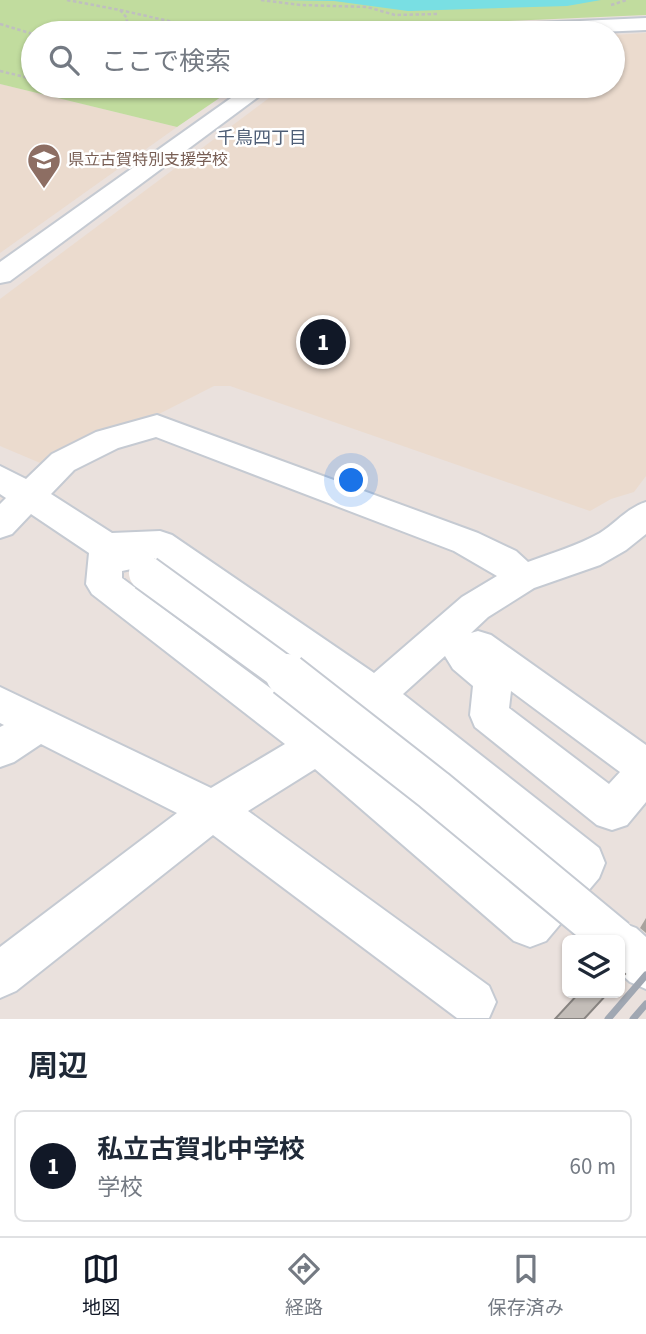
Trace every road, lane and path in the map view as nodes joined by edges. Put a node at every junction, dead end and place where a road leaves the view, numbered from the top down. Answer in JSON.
{"nodes":[{"id":1,"x":67,"y":0,"type":"edge"},
{"id":2,"x":261,"y":0,"type":"edge"},
{"id":3,"x":626,"y":0,"type":"edge"},
{"id":4,"x":608,"y":6,"type":"dead end"},
{"id":5,"x":120,"y":10,"type":"junction"},
{"id":6,"x":127,"y":21,"type":"edge"},
{"id":7,"x":169,"y":21,"type":"edge"},
{"id":8,"x":434,"y":21,"type":"edge"},
{"id":9,"x":0,"y":24,"type":"edge"},
{"id":10,"x":625,"y":24,"type":"edge"},
{"id":11,"x":646,"y":24,"type":"edge"},
{"id":12,"x":21,"y":30,"type":"edge"},
{"id":13,"x":0,"y":71,"type":"edge"},
{"id":14,"x":21,"y":76,"type":"edge"},
{"id":15,"x":245,"y":98,"type":"edge"},
{"id":16,"x":0,"y":275,"type":"edge"},
{"id":17,"x":14,"y":486,"type":"edge"},
{"id":18,"x":646,"y":516,"type":"edge"},
{"id":19,"x":0,"y":525,"type":"edge"},
{"id":20,"x":107,"y":547,"type":"junction"},
{"id":21,"x":522,"y":578,"type":"junction"},
{"id":22,"x":449,"y":629,"type":"junction"},
{"id":23,"x":374,"y":694,"type":"junction"},
{"id":24,"x":0,"y":704,"type":"edge"},
{"id":25,"x":38,"y":724,"type":"junction"},
{"id":26,"x":317,"y":746,"type":"junction"},
{"id":27,"x":0,"y":749,"type":"edge"},
{"id":28,"x":646,"y":770,"type":"edge"},
{"id":29,"x":213,"y":810,"type":"junction"},
{"id":30,"x":609,"y":935,"type":"edge"},
{"id":31,"x":625,"y":948,"type":"edge"},
{"id":32,"x":646,"y":966,"type":"edge"},
{"id":33,"x":0,"y":975,"type":"edge"},
{"id":34,"x":473,"y":1002,"type":"dead end"}],
"edges":[{"from":1,"to":5,"type":"path"},
{"from":2,"to":8,"type":"path"},
{"from":3,"to":4,"type":"path"},
{"from":5,"to":6,"type":"path"},
{"from":5,"to":7,"type":"path"},
{"from":9,"to":12,"type":"path"},
{"from":10,"to":11,"type":"street"},
{"from":13,"to":14,"type":"path"},
{"from":15,"to":16,"type":"street"},
{"from":17,"to":19,"type":"street"},
{"from":17,"to":20,"type":"street"},
{"from":17,"to":21,"type":"street"},
{"from":18,"to":21,"type":"street"},
{"from":20,"to":23,"type":"street"},
{"from":20,"to":26,"type":"street"},
{"from":20,"to":30,"type":"street","bridge":true},
{"from":21,"to":22,"type":"street"},
{"from":22,"to":23,"type":"street"},
{"from":22,"to":28,"type":"street"},
{"from":22,"to":28,"type":"street"},
{"from":23,"to":26,"type":"street"},
{"from":23,"to":26,"type":"street"},
{"from":24,"to":25,"type":"street"},
{"from":25,"to":27,"type":"street"},
{"from":25,"to":29,"type":"street"},
{"from":26,"to":29,"type":"street"},
{"from":29,"to":33,"type":"street"},
{"from":29,"to":34,"type":"street"},
{"from":31,"to":32,"type":"street"}]}
